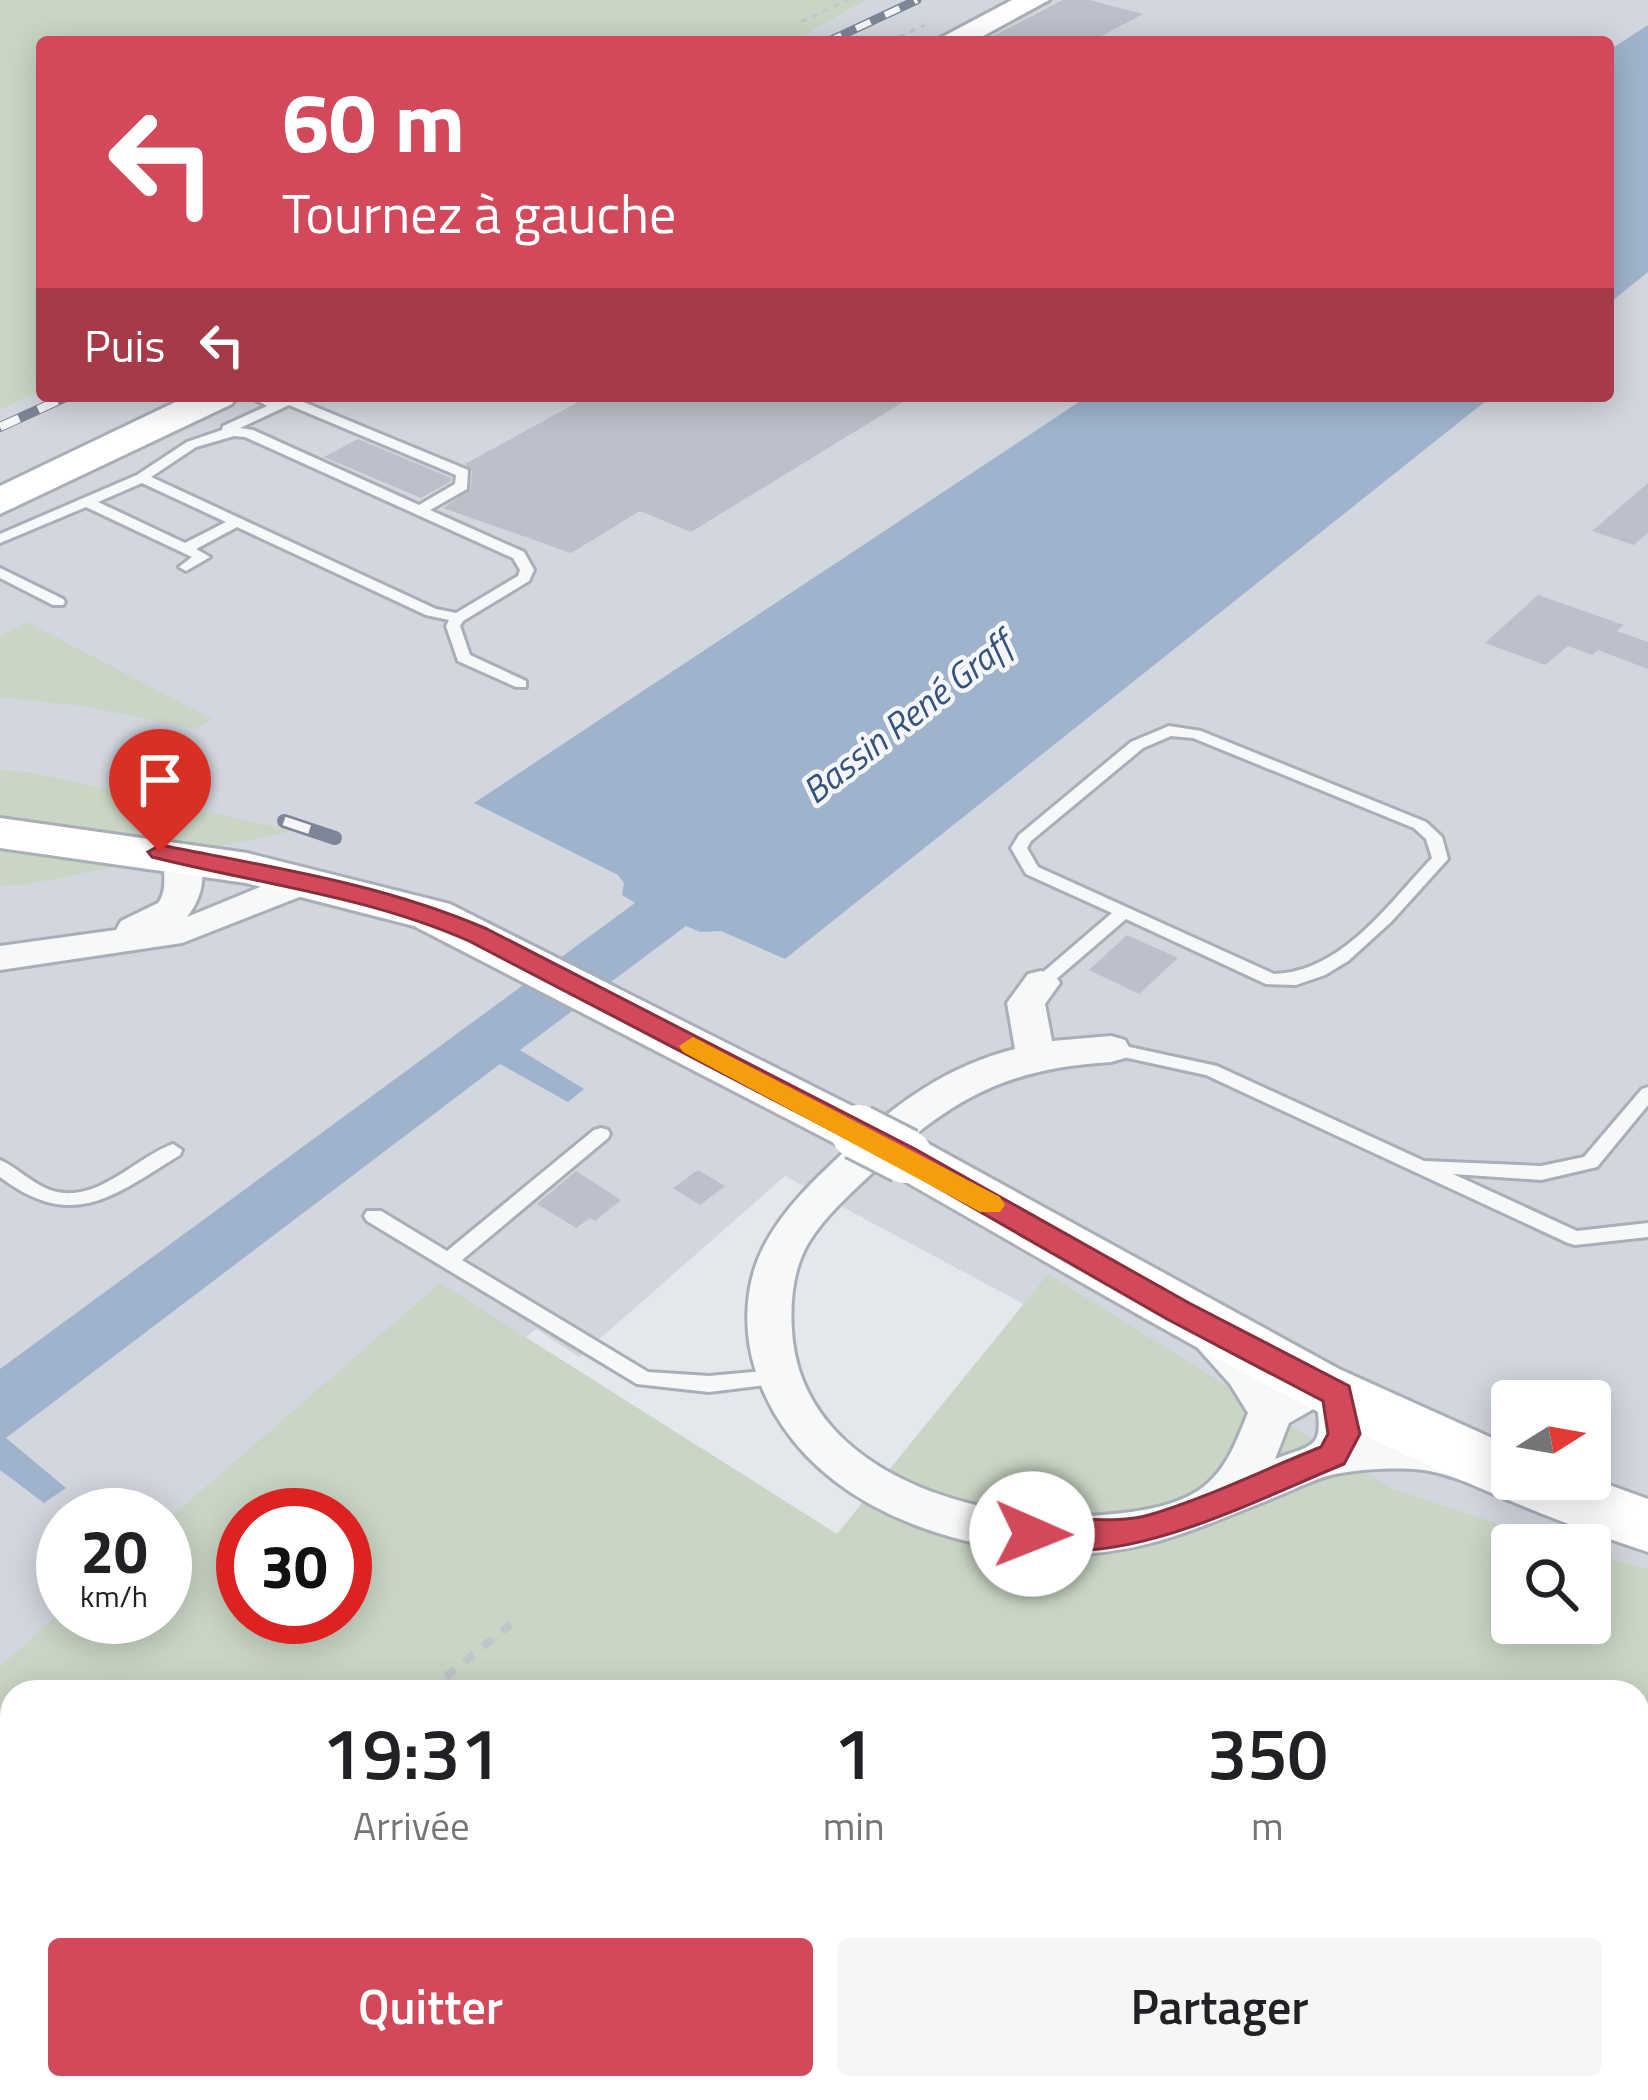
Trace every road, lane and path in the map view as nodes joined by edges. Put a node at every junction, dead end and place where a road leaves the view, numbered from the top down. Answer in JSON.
{"nodes":[{"id":1,"x":847,"y":0,"type":"edge"},
{"id":2,"x":1035,"y":0,"type":"edge"},
{"id":3,"x":801,"y":22,"type":"dead end"},
{"id":4,"x":960,"y":36,"type":"edge"},
{"id":5,"x":265,"y":402,"type":"edge"},
{"id":6,"x":295,"y":402,"type":"edge"},
{"id":7,"x":220,"y":414,"type":"edge"},
{"id":8,"x":142,"y":478,"type":"junction"},
{"id":9,"x":0,"y":502,"type":"edge"},
{"id":10,"x":88,"y":503,"type":"junction"},
{"id":11,"x":420,"y":510,"type":"junction"},
{"id":12,"x":236,"y":522,"type":"junction"},
{"id":13,"x":0,"y":539,"type":"edge"},
{"id":14,"x":185,"y":549,"type":"junction"},
{"id":15,"x":186,"y":567,"type":"dead end"},
{"id":16,"x":0,"y":572,"type":"edge"},
{"id":17,"x":58,"y":602,"type":"dead end"},
{"id":18,"x":458,"y":617,"type":"junction"},
{"id":19,"x":521,"y":683,"type":"dead end"},
{"id":20,"x":0,"y":833,"type":"edge"},
{"id":21,"x":177,"y":864,"type":"junction"},
{"id":22,"x":307,"y":880,"type":"junction"},
{"id":23,"x":1122,"y":914,"type":"junction"},
{"id":24,"x":75,"y":947,"type":"junction"},
{"id":25,"x":0,"y":958,"type":"edge"},
{"id":26,"x":1041,"y":982,"type":"joint"},
{"id":27,"x":1111,"y":1049,"type":"joint"},
{"id":28,"x":1035,"y":1054,"type":"junction"},
{"id":29,"x":1648,"y":1093,"type":"edge"},
{"id":30,"x":601,"y":1134,"type":"dead end"},
{"id":31,"x":173,"y":1150,"type":"dead end"},
{"id":32,"x":1412,"y":1165,"type":"junction"},
{"id":33,"x":0,"y":1167,"type":"edge"},
{"id":34,"x":374,"y":1216,"type":"dead end"},
{"id":35,"x":1648,"y":1230,"type":"edge"},
{"id":36,"x":448,"y":1261,"type":"junction"},
{"id":37,"x":776,"y":1378,"type":"junction"},
{"id":38,"x":1308,"y":1398,"type":"junction"},
{"id":39,"x":1333,"y":1455,"type":"junction"},
{"id":40,"x":1491,"y":1467,"type":"edge"},
{"id":41,"x":1491,"y":1470,"type":"edge"},
{"id":42,"x":1221,"y":1500,"type":"junction"},
{"id":43,"x":1578,"y":1500,"type":"edge"},
{"id":44,"x":1648,"y":1526,"type":"edge"},
{"id":45,"x":512,"y":1624,"type":"dead end"},
{"id":46,"x":442,"y":1680,"type":"edge"}],
"edges":[{"from":1,"to":3,"type":"path"},
{"from":2,"to":4,"type":"main road"},
{"from":5,"to":7,"type":"lane"},
{"from":6,"to":11,"type":"lane"},
{"from":7,"to":8,"type":"lane"},
{"from":7,"to":9,"type":"main road"},
{"from":7,"to":11,"type":"lane"},
{"from":8,"to":10,"type":"lane"},
{"from":8,"to":12,"type":"lane"},
{"from":10,"to":13,"type":"lane"},
{"from":10,"to":14,"type":"lane"},
{"from":11,"to":18,"type":"lane"},
{"from":12,"to":14,"type":"lane"},
{"from":12,"to":18,"type":"lane"},
{"from":14,"to":15,"type":"lane"},
{"from":16,"to":17,"type":"lane"},
{"from":18,"to":19,"type":"lane"},
{"from":20,"to":21,"type":"main road"},
{"from":21,"to":22,"type":"main road"},
{"from":21,"to":24,"type":"street"},
{"from":22,"to":24,"type":"street"},
{"from":22,"to":38,"type":"main road"},
{"from":23,"to":23,"type":"lane"},
{"from":23,"to":26,"type":"lane"},
{"from":24,"to":25,"type":"street"},
{"from":26,"to":28,"type":"street"},
{"from":27,"to":28,"type":"street"},
{"from":27,"to":32,"type":"lane"},
{"from":28,"to":37,"type":"street"},
{"from":29,"to":32,"type":"lane"},
{"from":30,"to":36,"type":"lane"},
{"from":31,"to":33,"type":"lane"},
{"from":32,"to":35,"type":"lane"},
{"from":34,"to":36,"type":"lane"},
{"from":36,"to":37,"type":"lane"},
{"from":37,"to":42,"type":"street"},
{"from":38,"to":39,"type":"street"},
{"from":38,"to":40,"type":"main road"},
{"from":38,"to":42,"type":"street"},
{"from":39,"to":41,"type":"street"},
{"from":39,"to":42,"type":"street"},
{"from":43,"to":44,"type":"main road"},
{"from":45,"to":46,"type":"path"}]}
